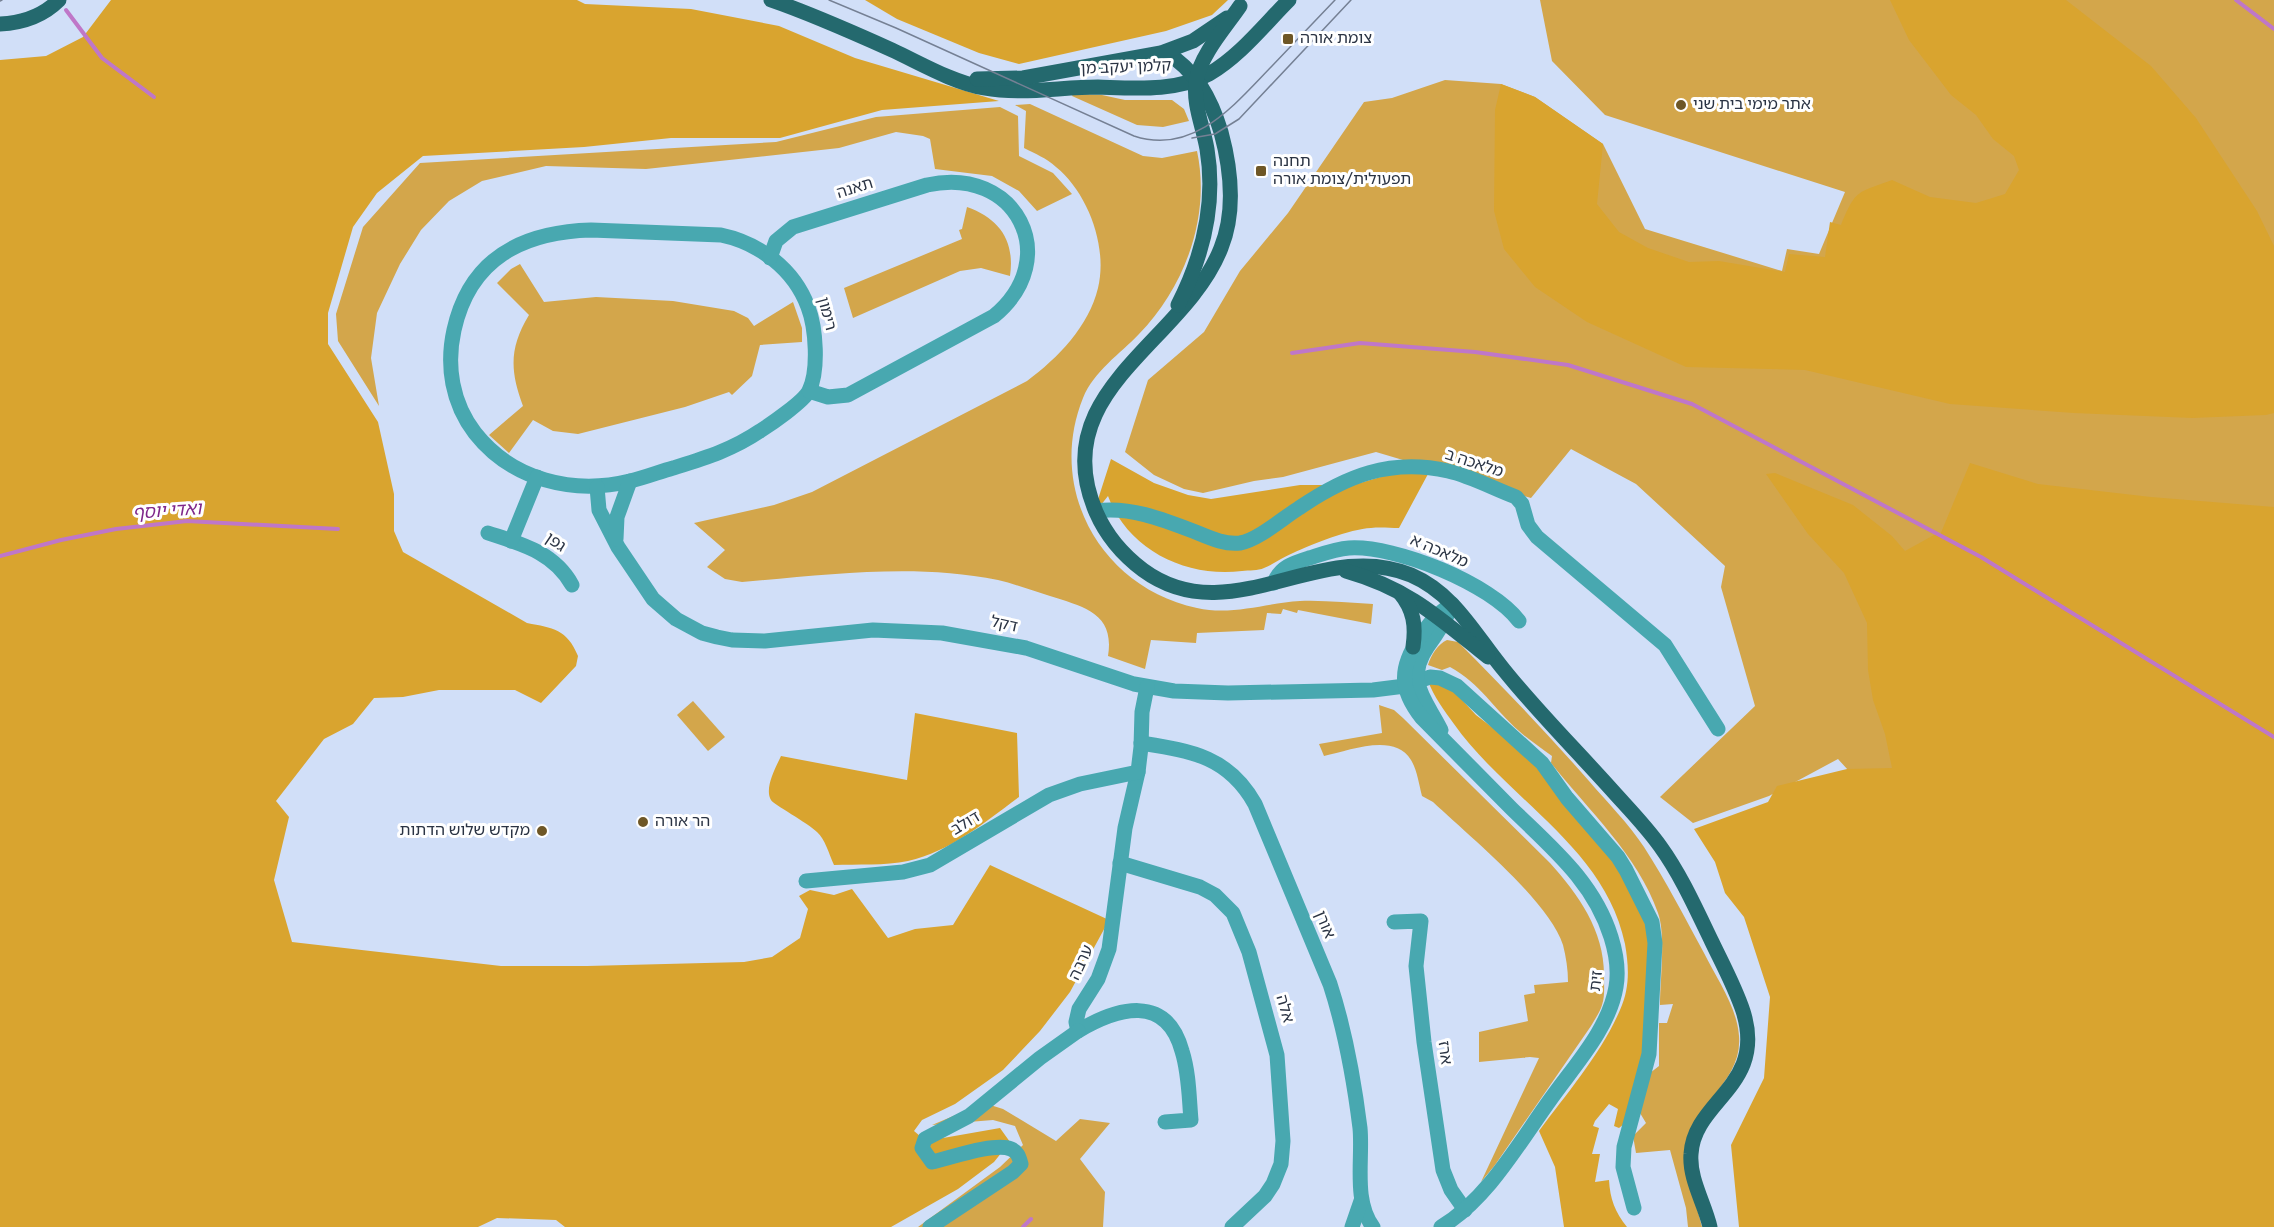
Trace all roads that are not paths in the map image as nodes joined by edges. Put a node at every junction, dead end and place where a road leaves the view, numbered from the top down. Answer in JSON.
{"nodes":[{"id":1,"x":60,"y":0,"type":"edge"},
{"id":2,"x":771,"y":0,"type":"edge"},
{"id":3,"x":1289,"y":0,"type":"edge"},
{"id":4,"x":1243,"y":3,"type":"edge"},
{"id":5,"x":0,"y":24,"type":"edge"},
{"id":6,"x":1165,"y":52,"type":"junction"},
{"id":7,"x":936,"y":71,"type":"junction"},
{"id":8,"x":1197,"y":80,"type":"junction"},
{"id":9,"x":770,"y":258,"type":"junction"},
{"id":10,"x":1163,"y":329,"type":"junction"},
{"id":11,"x":809,"y":391,"type":"junction"},
{"id":12,"x":537,"y":477,"type":"junction"},
{"id":13,"x":630,"y":481,"type":"junction"},
{"id":14,"x":597,"y":487,"type":"junction"},
{"id":15,"x":1096,"y":511,"type":"junction"},
{"id":16,"x":488,"y":533,"type":"dead end"},
{"id":17,"x":511,"y":541,"type":"junction"},
{"id":18,"x":618,"y":545,"type":"junction"},
{"id":19,"x":1334,"y":568,"type":"junction"},
{"id":20,"x":1274,"y":584,"type":"junction"},
{"id":21,"x":572,"y":585,"type":"dead end"},
{"id":22,"x":1396,"y":589,"type":"junction"},
{"id":23,"x":1452,"y":604,"type":"junction"},
{"id":24,"x":1440,"y":618,"type":"junction"},
{"id":25,"x":1519,"y":621,"type":"dead end"},
{"id":26,"x":1413,"y":647,"type":"junction"},
{"id":27,"x":1502,"y":668,"type":"junction"},
{"id":28,"x":1411,"y":684,"type":"junction"},
{"id":29,"x":1147,"y":687,"type":"junction"},
{"id":30,"x":1718,"y":729,"type":"dead end"},
{"id":31,"x":1141,"y":743,"type":"junction"},
{"id":32,"x":1138,"y":772,"type":"junction"},
{"id":33,"x":1120,"y":863,"type":"junction"},
{"id":34,"x":806,"y":881,"type":"dead end"},
{"id":35,"x":1394,"y":922,"type":"dead end"},
{"id":36,"x":1078,"y":1031,"type":"junction"},
{"id":37,"x":1165,"y":1122,"type":"dead end"},
{"id":38,"x":1362,"y":1198,"type":"junction"},
{"id":39,"x":1634,"y":1208,"type":"dead end"},
{"id":40,"x":1465,"y":1210,"type":"junction"},
{"id":41,"x":930,"y":1227,"type":"edge"},
{"id":42,"x":1232,"y":1227,"type":"edge"},
{"id":43,"x":1354,"y":1227,"type":"edge"},
{"id":44,"x":1372,"y":1227,"type":"edge"},
{"id":45,"x":1441,"y":1227,"type":"edge"},
{"id":46,"x":1710,"y":1227,"type":"edge"}],
"edges":[{"from":1,"to":5,"type":"main road"},
{"from":2,"to":7,"type":"main road","name":"קלמן יעקב מן"},
{"from":3,"to":8,"type":"main road","name":"קלמן יעקב מן"},
{"from":4,"to":6,"type":"main road","name":"קלמן יעקב מן"},
{"from":4,"to":8,"type":"main road"},
{"from":6,"to":7,"type":"main road","name":"קלמן יעקב מן"},
{"from":6,"to":8,"type":"main road"},
{"from":7,"to":8,"type":"main road","name":"קלמן יעקב מן"},
{"from":8,"to":10,"type":"main road"},
{"from":8,"to":10,"type":"main road"},
{"from":9,"to":11,"type":"street","name":"רימון"},
{"from":9,"to":11,"type":"street","name":"תאנה"},
{"from":9,"to":12,"type":"street"},
{"from":10,"to":15,"type":"main road"},
{"from":11,"to":13,"type":"street"},
{"from":12,"to":14,"type":"street"},
{"from":12,"to":17,"type":"street"},
{"from":13,"to":14,"type":"street"},
{"from":13,"to":18,"type":"street"},
{"from":14,"to":18,"type":"street","name":"דקל"},
{"from":15,"to":20,"type":"main road"},
{"from":15,"to":30,"type":"street","name":"מלאכה ב"},
{"from":16,"to":17,"type":"street","name":"גפן"},
{"from":17,"to":21,"type":"street","name":"גפן"},
{"from":18,"to":29,"type":"street","name":"דקל"},
{"from":19,"to":20,"type":"main road"},
{"from":19,"to":22,"type":"main road"},
{"from":19,"to":23,"type":"main road"},
{"from":20,"to":25,"type":"street","name":"מלאכה א"},
{"from":22,"to":24,"type":"main road"},
{"from":22,"to":26,"type":"main road"},
{"from":23,"to":24,"type":"street"},
{"from":23,"to":27,"type":"main road"},
{"from":24,"to":26,"type":"street"},
{"from":24,"to":27,"type":"main road"},
{"from":24,"to":28,"type":"street"},
{"from":26,"to":28,"type":"street"},
{"from":27,"to":46,"type":"main road"},
{"from":28,"to":29,"type":"street","name":"דקל"},
{"from":28,"to":39,"type":"street","name":"דקל"},
{"from":28,"to":40,"type":"street","name":"זית"},
{"from":29,"to":31,"type":"street","name":"ערבה"},
{"from":31,"to":32,"type":"street","name":"ערבה"},
{"from":31,"to":38,"type":"street","name":"אורן"},
{"from":32,"to":33,"type":"street","name":"ערבה"},
{"from":32,"to":34,"type":"street","name":"דולב"},
{"from":33,"to":36,"type":"street","name":"ערבה"},
{"from":33,"to":42,"type":"street","name":"אלה"},
{"from":35,"to":40,"type":"street","name":"ארז"},
{"from":36,"to":37,"type":"street"},
{"from":36,"to":41,"type":"street"},
{"from":38,"to":43,"type":"street","name":"אורן"},
{"from":38,"to":44,"type":"street","name":"אורן"},
{"from":40,"to":45,"type":"street","name":"זית"},
{"from":43,"to":44,"type":"street"}]}
